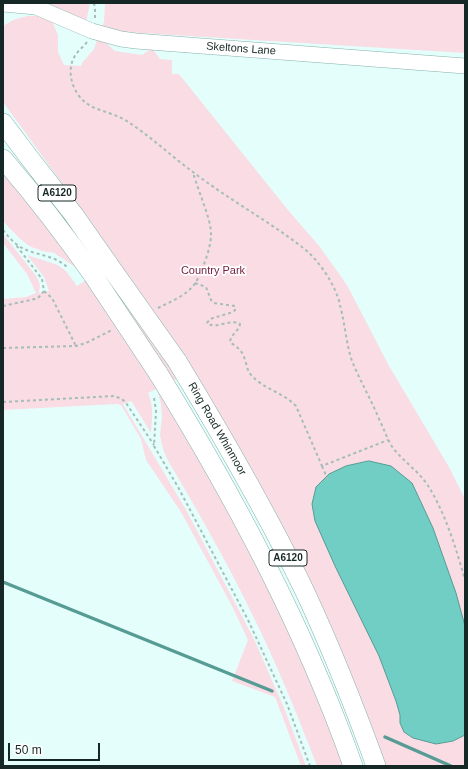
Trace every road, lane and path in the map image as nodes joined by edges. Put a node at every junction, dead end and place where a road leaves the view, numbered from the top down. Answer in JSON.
{"nodes":[{"id":1,"x":94,"y":3,"type":"edge"},
{"id":2,"x":3,"y":4,"type":"edge"},
{"id":3,"x":22,"y":6,"type":"junction"},
{"id":4,"x":3,"y":14,"type":"edge"},
{"id":5,"x":94,"y":20,"type":"dead end"},
{"id":6,"x":90,"y":38,"type":"dead end"},
{"id":7,"x":465,"y":66,"type":"edge"},
{"id":8,"x":3,"y":123,"type":"edge"},
{"id":9,"x":3,"y":159,"type":"edge"},
{"id":10,"x":193,"y":173,"type":"junction"},
{"id":11,"x":3,"y":230,"type":"edge"},
{"id":12,"x":16,"y":244,"type":"junction"},
{"id":13,"x":68,"y":268,"type":"dead end"},
{"id":14,"x":195,"y":283,"type":"junction"},
{"id":15,"x":44,"y":290,"type":"junction"},
{"id":16,"x":3,"y":306,"type":"edge"},
{"id":17,"x":153,"y":311,"type":"dead end"},
{"id":18,"x":114,"y":330,"type":"dead end"},
{"id":19,"x":76,"y":346,"type":"junction"},
{"id":20,"x":3,"y":348,"type":"edge"},
{"id":21,"x":153,"y":394,"type":"dead end"},
{"id":22,"x":3,"y":402,"type":"edge"},
{"id":23,"x":388,"y":440,"type":"junction"},
{"id":24,"x":154,"y":446,"type":"junction"},
{"id":25,"x":322,"y":466,"type":"junction"},
{"id":26,"x":328,"y":480,"type":"dead end"},
{"id":27,"x":465,"y":580,"type":"edge"},
{"id":28,"x":310,"y":766,"type":"edge"},
{"id":29,"x":353,"y":766,"type":"edge"},
{"id":30,"x":376,"y":766,"type":"edge"}],
"edges":[{"from":1,"to":5,"type":"path"},
{"from":2,"to":3,"type":"street","name":"Skeltons Lane"},
{"from":3,"to":4,"type":"street"},
{"from":3,"to":7,"type":"street","name":"Skeltons Lane"},
{"from":6,"to":10,"type":"path"},
{"from":8,"to":30,"type":"highway","name":"Ring Road Whinmoor","number":"A6120","bridge":true},
{"from":9,"to":29,"type":"highway","name":"Ring Road Whinmoor","number":"A6120","bridge":true},
{"from":10,"to":14,"type":"path"},
{"from":10,"to":23,"type":"path"},
{"from":11,"to":12,"type":"path"},
{"from":12,"to":13,"type":"path"},
{"from":12,"to":15,"type":"path"},
{"from":14,"to":17,"type":"path"},
{"from":14,"to":25,"type":"path"},
{"from":15,"to":16,"type":"path"},
{"from":15,"to":19,"type":"path"},
{"from":18,"to":19,"type":"path"},
{"from":19,"to":20,"type":"path"},
{"from":21,"to":24,"type":"path"},
{"from":22,"to":24,"type":"path"},
{"from":23,"to":25,"type":"path"},
{"from":23,"to":27,"type":"path"},
{"from":24,"to":28,"type":"path"},
{"from":25,"to":26,"type":"path"}]}
